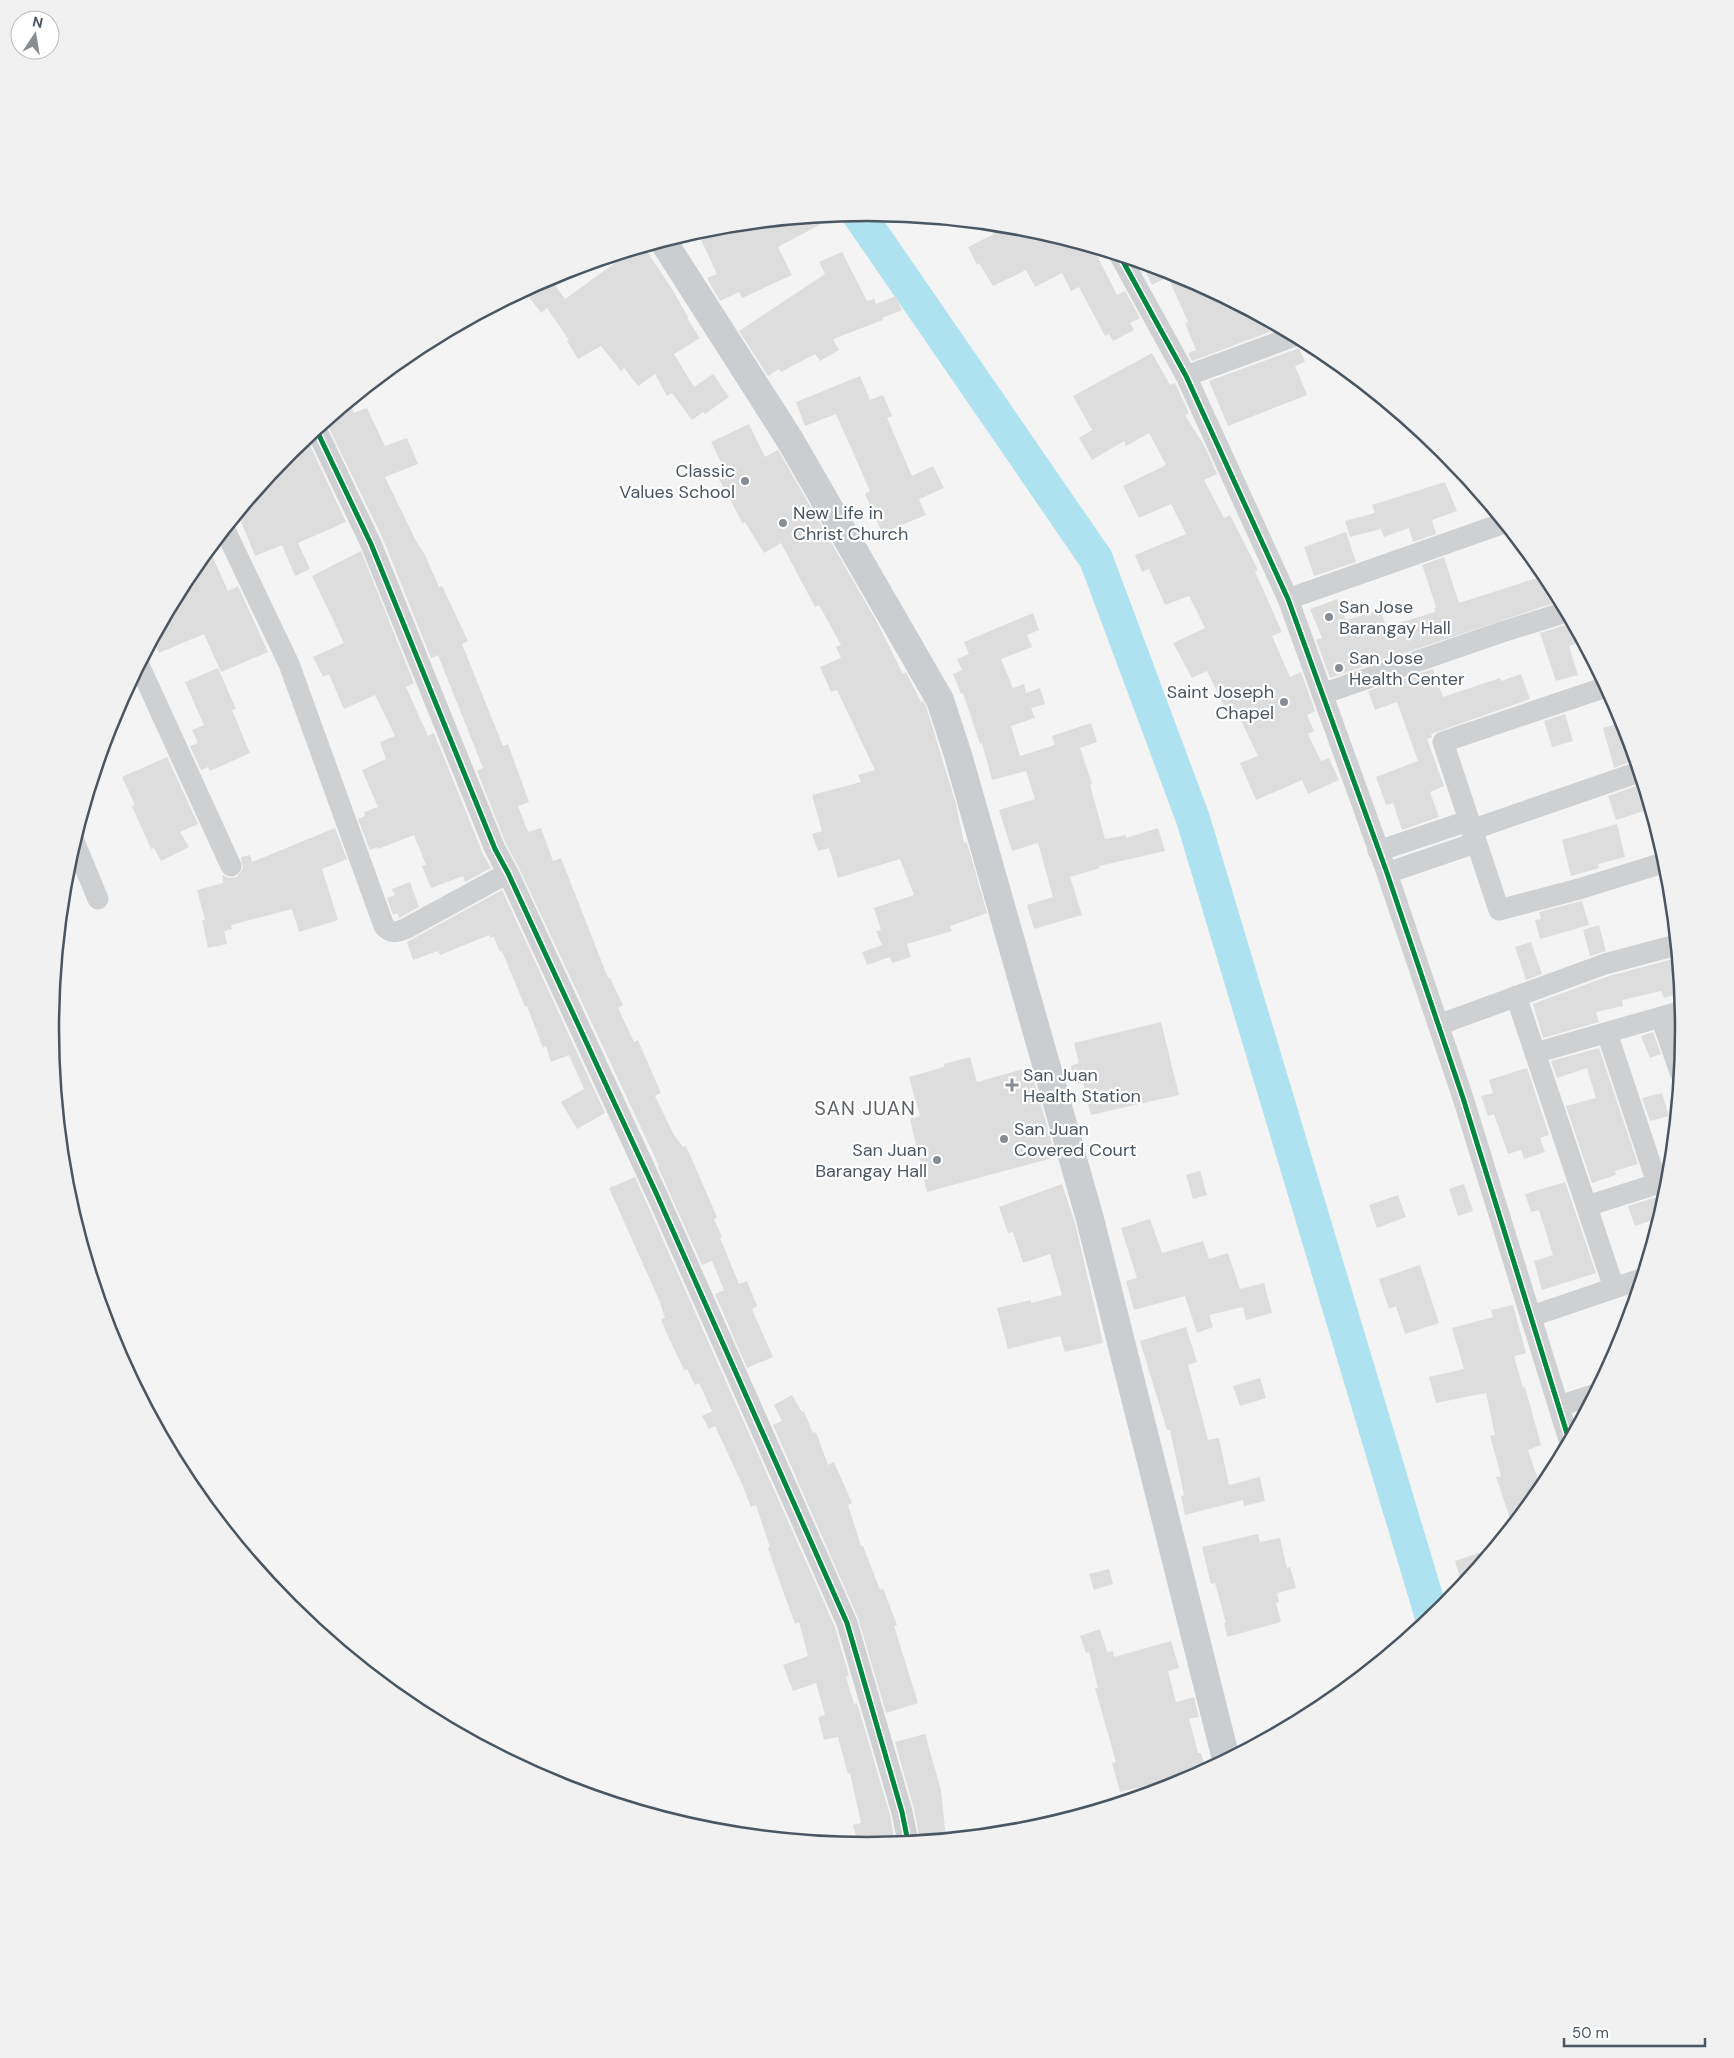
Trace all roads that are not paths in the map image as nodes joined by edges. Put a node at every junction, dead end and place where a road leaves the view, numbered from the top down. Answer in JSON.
{"nodes":[{"id":1,"x":665,"y":246,"type":"edge"},
{"id":2,"x":1124,"y":263,"type":"edge"},
{"id":3,"x":1287,"y":339,"type":"edge"},
{"id":4,"x":1186,"y":376,"type":"junction"},
{"id":5,"x":319,"y":435,"type":"edge"},
{"id":6,"x":1499,"y":526,"type":"edge"},
{"id":7,"x":227,"y":535,"type":"edge"},
{"id":8,"x":1288,"y":600,"type":"junction"},
{"id":9,"x":1560,"y":614,"type":"edge"},
{"id":10,"x":143,"y":671,"type":"edge"},
{"id":11,"x":1600,"y":689,"type":"edge"},
{"id":12,"x":1322,"y":694,"type":"junction"},
{"id":13,"x":1634,"y":774,"type":"edge"},
{"id":14,"x":1472,"y":831,"type":"junction"},
{"id":15,"x":1378,"y":851,"type":"junction"},
{"id":16,"x":78,"y":852,"type":"edge"},
{"id":17,"x":1658,"y":864,"type":"edge"},
{"id":18,"x":231,"y":866,"type":"dead end"},
{"id":19,"x":508,"y":873,"type":"junction"},
{"id":20,"x":1387,"y":873,"type":"junction"},
{"id":21,"x":98,"y":900,"type":"dead end"},
{"id":22,"x":1671,"y":946,"type":"edge"},
{"id":23,"x":1516,"y":996,"type":"junction"},
{"id":24,"x":1675,"y":1013,"type":"edge"},
{"id":25,"x":1661,"y":1017,"type":"junction"},
{"id":26,"x":1438,"y":1025,"type":"junction"},
{"id":27,"x":1607,"y":1033,"type":"junction"},
{"id":28,"x":1535,"y":1053,"type":"junction"},
{"id":29,"x":1674,"y":1056,"type":"edge"},
{"id":30,"x":1661,"y":1178,"type":"edge"},
{"id":31,"x":1661,"y":1183,"type":"edge"},
{"id":32,"x":1587,"y":1206,"type":"junction"},
{"id":33,"x":1634,"y":1281,"type":"edge"},
{"id":34,"x":1614,"y":1288,"type":"junction"},
{"id":35,"x":1532,"y":1316,"type":"junction"},
{"id":36,"x":1586,"y":1397,"type":"edge"},
{"id":37,"x":1559,"y":1406,"type":"junction"},
{"id":38,"x":1567,"y":1433,"type":"edge"},
{"id":39,"x":1225,"y":1754,"type":"edge"},
{"id":40,"x":907,"y":1836,"type":"edge"}],
"edges":[{"from":1,"to":39,"type":"main road"},
{"from":2,"to":4,"type":"street"},
{"from":3,"to":4,"type":"street"},
{"from":4,"to":8,"type":"street"},
{"from":5,"to":19,"type":"street"},
{"from":6,"to":8,"type":"street"},
{"from":7,"to":19,"type":"street"},
{"from":8,"to":12,"type":"street"},
{"from":9,"to":12,"type":"street"},
{"from":10,"to":18,"type":"street"},
{"from":11,"to":14,"type":"street"},
{"from":12,"to":15,"type":"street"},
{"from":13,"to":14,"type":"street"},
{"from":14,"to":15,"type":"street"},
{"from":14,"to":17,"type":"street"},
{"from":14,"to":20,"type":"street"},
{"from":15,"to":20,"type":"street"},
{"from":16,"to":21,"type":"street"},
{"from":19,"to":40,"type":"street"},
{"from":20,"to":26,"type":"street"},
{"from":22,"to":23,"type":"street"},
{"from":23,"to":26,"type":"street"},
{"from":23,"to":28,"type":"street"},
{"from":24,"to":25,"type":"street"},
{"from":25,"to":27,"type":"street"},
{"from":25,"to":29,"type":"street"},
{"from":26,"to":35,"type":"street"},
{"from":27,"to":28,"type":"street"},
{"from":27,"to":30,"type":"street"},
{"from":28,"to":32,"type":"street"},
{"from":31,"to":32,"type":"street"},
{"from":32,"to":34,"type":"street"},
{"from":33,"to":34,"type":"street"},
{"from":34,"to":35,"type":"street"},
{"from":35,"to":37,"type":"street"},
{"from":36,"to":37,"type":"street"},
{"from":37,"to":38,"type":"street"}]}
